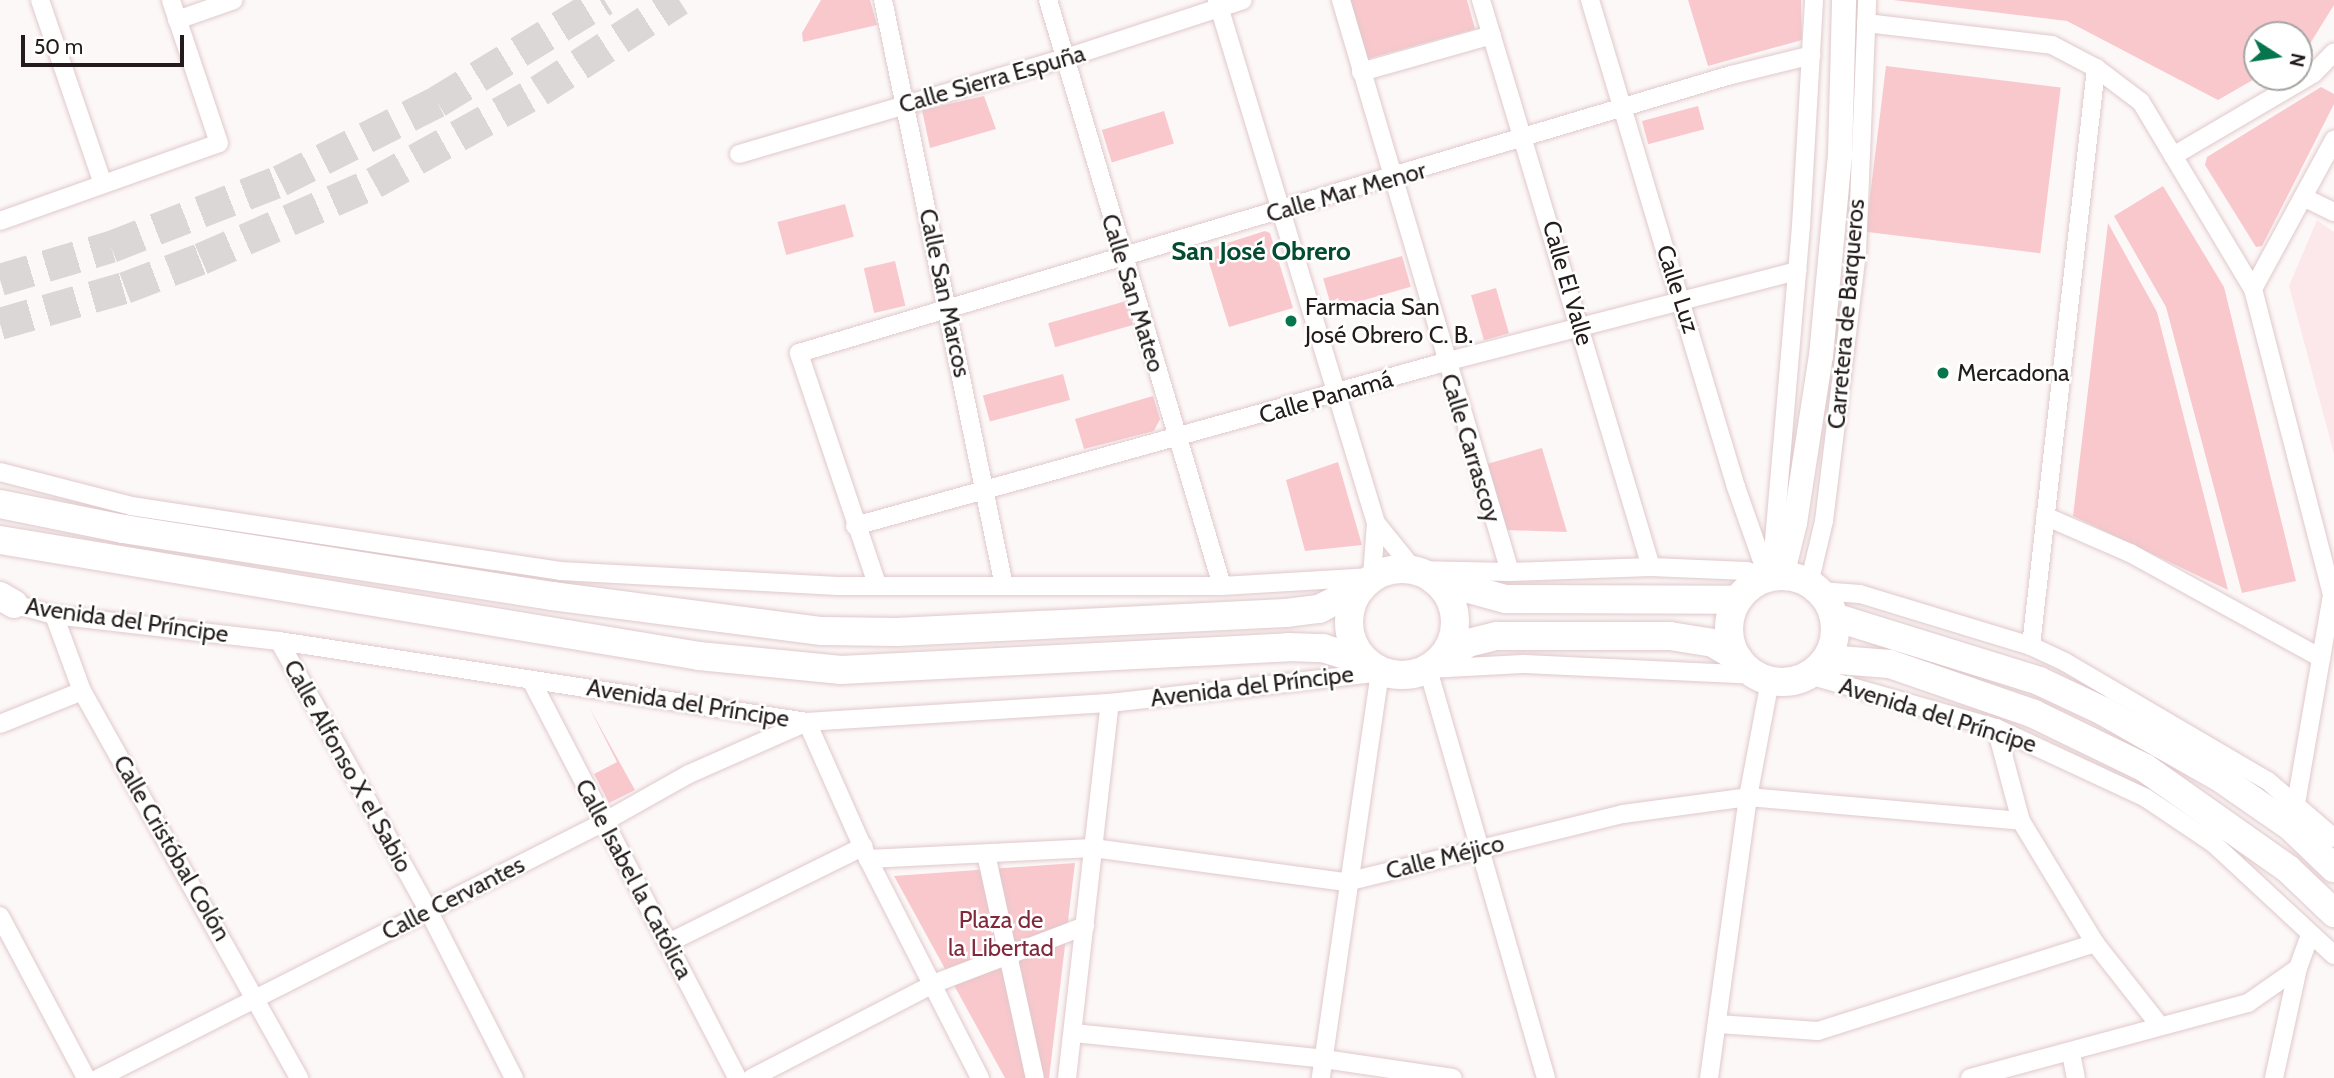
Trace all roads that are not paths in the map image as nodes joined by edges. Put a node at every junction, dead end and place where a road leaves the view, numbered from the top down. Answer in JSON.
{"nodes":[{"id":1,"x":40,"y":0,"type":"edge"},
{"id":2,"x":171,"y":0,"type":"edge"},
{"id":3,"x":234,"y":0,"type":"edge"},
{"id":4,"x":883,"y":0,"type":"edge"},
{"id":5,"x":1048,"y":0,"type":"edge"},
{"id":6,"x":1243,"y":0,"type":"edge"},
{"id":7,"x":1341,"y":0,"type":"edge"},
{"id":8,"x":1481,"y":0,"type":"edge"},
{"id":9,"x":1590,"y":0,"type":"edge"},
{"id":10,"x":1814,"y":0,"type":"edge"},
{"id":11,"x":1844,"y":0,"type":"edge"},
{"id":12,"x":1867,"y":0,"type":"edge"},
{"id":13,"x":1218,"y":4,"type":"edge"},
{"id":14,"x":177,"y":20,"type":"junction"},
{"id":15,"x":1866,"y":23,"type":"junction"},
{"id":16,"x":1492,"y":35,"type":"junction"},
{"id":17,"x":2334,"y":53,"type":"edge"},
{"id":18,"x":1812,"y":55,"type":"junction"},
{"id":19,"x":1066,"y":58,"type":"junction"},
{"id":20,"x":2096,"y":68,"type":"junction"},
{"id":21,"x":1361,"y":72,"type":"junction"},
{"id":22,"x":907,"y":104,"type":"junction"},
{"id":23,"x":1621,"y":109,"type":"junction"},
{"id":24,"x":1525,"y":140,"type":"junction"},
{"id":25,"x":2334,"y":140,"type":"edge"},
{"id":26,"x":739,"y":154,"type":"dead end"},
{"id":27,"x":2173,"y":156,"type":"junction"},
{"id":28,"x":1394,"y":178,"type":"junction"},
{"id":29,"x":103,"y":184,"type":"junction"},
{"id":30,"x":2303,"y":197,"type":"junction"},
{"id":31,"x":1282,"y":210,"type":"junction"},
{"id":32,"x":2334,"y":212,"type":"edge"},
{"id":33,"x":0,"y":221,"type":"edge"},
{"id":34,"x":1122,"y":257,"type":"junction"},
{"id":35,"x":1797,"y":271,"type":"junction"},
{"id":36,"x":2253,"y":289,"type":"junction"},
{"id":37,"x":1681,"y":300,"type":"junction"},
{"id":38,"x":947,"y":307,"type":"junction"},
{"id":39,"x":1581,"y":326,"type":"junction"},
{"id":40,"x":1445,"y":362,"type":"junction"},
{"id":41,"x":1337,"y":394,"type":"junction"},
{"id":42,"x":1177,"y":438,"type":"junction"},
{"id":43,"x":0,"y":472,"type":"edge"},
{"id":44,"x":987,"y":493,"type":"junction"},
{"id":45,"x":0,"y":505,"type":"edge"},
{"id":46,"x":2045,"y":516,"type":"junction"},
{"id":47,"x":1376,"y":523,"type":"junction"},
{"id":48,"x":855,"y":527,"type":"junction"},
{"id":49,"x":0,"y":540,"type":"edge"},
{"id":50,"x":1650,"y":567,"type":"junction"},
{"id":51,"x":1510,"y":572,"type":"junction"},
{"id":52,"x":1424,"y":574,"type":"junction"},
{"id":53,"x":1772,"y":577,"type":"junction"},
{"id":54,"x":1367,"y":582,"type":"junction"},
{"id":55,"x":877,"y":584,"type":"junction"},
{"id":56,"x":1004,"y":586,"type":"junction"},
{"id":57,"x":1222,"y":586,"type":"junction"},
{"id":58,"x":1814,"y":587,"type":"junction"},
{"id":59,"x":5,"y":600,"type":"edge"},
{"id":60,"x":1738,"y":600,"type":"junction"},
{"id":61,"x":54,"y":615,"type":"junction"},
{"id":62,"x":1834,"y":617,"type":"junction"},
{"id":63,"x":279,"y":641,"type":"junction"},
{"id":64,"x":2031,"y":646,"type":"junction"},
{"id":65,"x":2321,"y":658,"type":"junction"},
{"id":66,"x":1434,"y":665,"type":"junction"},
{"id":67,"x":1373,"y":667,"type":"junction"},
{"id":68,"x":1818,"y":667,"type":"junction"},
{"id":69,"x":1754,"y":671,"type":"junction"},
{"id":70,"x":531,"y":680,"type":"junction"},
{"id":71,"x":82,"y":691,"type":"junction"},
{"id":72,"x":1110,"y":703,"type":"junction"},
{"id":73,"x":807,"y":722,"type":"junction"},
{"id":74,"x":0,"y":724,"type":"edge"},
{"id":75,"x":1996,"y":728,"type":"junction"},
{"id":76,"x":1748,"y":797,"type":"junction"},
{"id":77,"x":2296,"y":804,"type":"junction"},
{"id":78,"x":2021,"y":821,"type":"junction"},
{"id":79,"x":602,"y":823,"type":"junction"},
{"id":80,"x":2334,"y":838,"type":"edge"},
{"id":81,"x":1093,"y":848,"type":"junction"},
{"id":82,"x":1476,"y":848,"type":"junction"},
{"id":83,"x":866,"y":853,"type":"junction"},
{"id":84,"x":986,"y":854,"type":"junction"},
{"id":85,"x":2334,"y":868,"type":"edge"},
{"id":86,"x":1346,"y":882,"type":"junction"},
{"id":87,"x":428,"y":909,"type":"junction"},
{"id":88,"x":2334,"y":914,"type":"edge"},
{"id":89,"x":0,"y":916,"type":"edge"},
{"id":90,"x":1085,"y":926,"type":"junction"},
{"id":91,"x":2310,"y":935,"type":"junction"},
{"id":92,"x":670,"y":942,"type":"junction"},
{"id":93,"x":2095,"y":943,"type":"junction"},
{"id":94,"x":1008,"y":955,"type":"junction"},
{"id":95,"x":2334,"y":955,"type":"edge"},
{"id":96,"x":2298,"y":968,"type":"junction"},
{"id":97,"x":933,"y":984,"type":"junction"},
{"id":98,"x":258,"y":999,"type":"junction"},
{"id":99,"x":1718,"y":1024,"type":"junction"},
{"id":100,"x":2160,"y":1026,"type":"junction"},
{"id":101,"x":1074,"y":1032,"type":"junction"},
{"id":102,"x":2071,"y":1054,"type":"junction"},
{"id":103,"x":1324,"y":1059,"type":"junction"},
{"id":104,"x":86,"y":1078,"type":"edge"},
{"id":105,"x":99,"y":1078,"type":"edge"},
{"id":106,"x":299,"y":1078,"type":"edge"},
{"id":107,"x":514,"y":1078,"type":"edge"},
{"id":108,"x":737,"y":1078,"type":"edge"},
{"id":109,"x":752,"y":1078,"type":"edge"},
{"id":110,"x":981,"y":1078,"type":"edge"},
{"id":111,"x":1035,"y":1078,"type":"edge"},
{"id":112,"x":1067,"y":1078,"type":"edge"},
{"id":113,"x":1321,"y":1078,"type":"edge"},
{"id":114,"x":1453,"y":1078,"type":"edge"},
{"id":115,"x":1546,"y":1078,"type":"edge"},
{"id":116,"x":1709,"y":1078,"type":"edge"},
{"id":117,"x":1969,"y":1078,"type":"edge"},
{"id":118,"x":2076,"y":1078,"type":"edge"},
{"id":119,"x":2274,"y":1078,"type":"edge"}],
"edges":[{"from":1,"to":29,"type":"street"},
{"from":2,"to":14,"type":"street"},
{"from":3,"to":14,"type":"street"},
{"from":4,"to":22,"type":"street","name":"Calle San Marcos"},
{"from":5,"to":19,"type":"street","name":"Calle San Mateo"},
{"from":6,"to":13,"type":"street","name":"Calle Sierra Espuña"},
{"from":7,"to":21,"type":"street","name":"Calle Carrascoy"},
{"from":8,"to":16,"type":"street","name":"Calle El Valle"},
{"from":9,"to":23,"type":"street","name":"Calle Luz"},
{"from":10,"to":18,"type":"street"},
{"from":11,"to":53,"type":"main road","name":"Carretera de Barqueros"},
{"from":12,"to":15,"type":"street","name":"Carretera de Barqueros"},
{"from":13,"to":19,"type":"street","name":"Calle Sierra Espuña"},
{"from":13,"to":31,"type":"street"},
{"from":14,"to":29,"type":"street"},
{"from":15,"to":20,"type":"street"},
{"from":15,"to":58,"type":"street","name":"Carretera de Barqueros"},
{"from":16,"to":21,"type":"street"},
{"from":16,"to":24,"type":"street","name":"Calle El Valle"},
{"from":17,"to":27,"type":"street"},
{"from":18,"to":23,"type":"street","name":"Calle Mar Menor"},
{"from":18,"to":35,"type":"street"},
{"from":19,"to":22,"type":"street","name":"Calle Sierra Espuña"},
{"from":19,"to":34,"type":"street","name":"Calle San Mateo"},
{"from":20,"to":27,"type":"street"},
{"from":20,"to":46,"type":"street"},
{"from":21,"to":28,"type":"street","name":"Calle Carrascoy"},
{"from":22,"to":26,"type":"street","name":"Calle Sierra Espuña"},
{"from":22,"to":38,"type":"street","name":"Calle San Marcos"},
{"from":23,"to":24,"type":"street","name":"Calle Mar Menor"},
{"from":23,"to":37,"type":"street","name":"Calle Luz"},
{"from":24,"to":28,"type":"street","name":"Calle Mar Menor"},
{"from":24,"to":39,"type":"street","name":"Calle El Valle"},
{"from":25,"to":30,"type":"street"},
{"from":27,"to":36,"type":"street"},
{"from":28,"to":31,"type":"street","name":"Calle Mar Menor"},
{"from":28,"to":40,"type":"street","name":"Calle Carrascoy"},
{"from":29,"to":33,"type":"street"},
{"from":30,"to":32,"type":"street"},
{"from":30,"to":36,"type":"street"},
{"from":31,"to":34,"type":"street","name":"Calle Mar Menor"},
{"from":31,"to":41,"type":"street"},
{"from":34,"to":38,"type":"street","name":"Calle Mar Menor"},
{"from":34,"to":42,"type":"street","name":"Calle San Mateo"},
{"from":35,"to":37,"type":"street","name":"Calle Panamá"},
{"from":35,"to":53,"type":"street"},
{"from":36,"to":65,"type":"street"},
{"from":37,"to":39,"type":"street","name":"Calle Panamá"},
{"from":37,"to":53,"type":"street","name":"Calle Luz"},
{"from":38,"to":44,"type":"street","name":"Calle San Marcos"},
{"from":38,"to":48,"type":"street","name":"Calle Mar Menor"},
{"from":39,"to":40,"type":"street","name":"Calle Panamá"},
{"from":39,"to":50,"type":"street","name":"Calle El Valle"},
{"from":40,"to":41,"type":"street","name":"Calle Panamá"},
{"from":40,"to":51,"type":"street","name":"Calle Carrascoy"},
{"from":41,"to":42,"type":"street","name":"Calle Panamá"},
{"from":41,"to":47,"type":"street"},
{"from":42,"to":44,"type":"street","name":"Calle Panamá"},
{"from":42,"to":57,"type":"street","name":"Calle San Mateo"},
{"from":43,"to":55,"type":"street"},
{"from":44,"to":48,"type":"street","name":"Calle Panamá"},
{"from":44,"to":56,"type":"street","name":"Calle San Marcos"},
{"from":45,"to":54,"type":"main road"},
{"from":46,"to":64,"type":"street"},
{"from":46,"to":65,"type":"street"},
{"from":47,"to":52,"type":"street"},
{"from":47,"to":54,"type":"street"},
{"from":48,"to":55,"type":"street"},
{"from":49,"to":67,"type":"main road","name":"Avenida del Príncipe"},
{"from":50,"to":51,"type":"street"},
{"from":50,"to":53,"type":"street"},
{"from":51,"to":52,"type":"street"},
{"from":52,"to":54,"type":"main road"},
{"from":52,"to":60,"type":"main road"},
{"from":52,"to":66,"type":"main road"},
{"from":53,"to":58,"type":"main road"},
{"from":53,"to":60,"type":"main road"},
{"from":54,"to":57,"type":"street"},
{"from":54,"to":67,"type":"main road"},
{"from":55,"to":56,"type":"street"},
{"from":56,"to":57,"type":"street"},
{"from":58,"to":62,"type":"main road"},
{"from":58,"to":64,"type":"street"},
{"from":59,"to":61,"type":"street","name":"Avenida del Príncipe"},
{"from":60,"to":69,"type":"main road"},
{"from":61,"to":63,"type":"street","name":"Avenida del Príncipe"},
{"from":61,"to":71,"type":"street","name":"Calle Cristóbal Colón"},
{"from":62,"to":68,"type":"main road"},
{"from":62,"to":85,"type":"main road"},
{"from":63,"to":70,"type":"street","name":"Avenida del Príncipe"},
{"from":63,"to":87,"type":"street","name":"Calle Alfonso X el Sabio"},
{"from":64,"to":77,"type":"street"},
{"from":65,"to":77,"type":"street"},
{"from":66,"to":67,"type":"main road"},
{"from":66,"to":69,"type":"main road"},
{"from":66,"to":82,"type":"street"},
{"from":67,"to":72,"type":"street","name":"Avenida del Príncipe"},
{"from":67,"to":86,"type":"street"},
{"from":68,"to":69,"type":"main road"},
{"from":68,"to":75,"type":"street","name":"Avenida del Príncipe"},
{"from":68,"to":88,"type":"main road","name":"Avenida del Príncipe"},
{"from":69,"to":76,"type":"street"},
{"from":70,"to":73,"type":"street","name":"Avenida del Príncipe"},
{"from":70,"to":79,"type":"street","name":"Calle Isabel la Católica"},
{"from":71,"to":74,"type":"street"},
{"from":71,"to":98,"type":"street","name":"Calle Cristóbal Colón"},
{"from":72,"to":73,"type":"street","name":"Avenida del Príncipe"},
{"from":72,"to":81,"type":"street"},
{"from":73,"to":79,"type":"street","name":"Calle Cervantes"},
{"from":73,"to":83,"type":"street"},
{"from":75,"to":78,"type":"street"},
{"from":75,"to":91,"type":"street","name":"Avenida del Príncipe"},
{"from":76,"to":78,"type":"street","name":"Calle Méjico"},
{"from":76,"to":82,"type":"street","name":"Calle Méjico"},
{"from":76,"to":99,"type":"street"},
{"from":77,"to":80,"type":"street"},
{"from":78,"to":93,"type":"street"},
{"from":79,"to":87,"type":"street","name":"Calle Cervantes"},
{"from":79,"to":92,"type":"street","name":"Calle Isabel la Católica"},
{"from":81,"to":84,"type":"street","name":"Calle Méjico"},
{"from":81,"to":86,"type":"street","name":"Calle Méjico"},
{"from":81,"to":90,"type":"street"},
{"from":82,"to":86,"type":"street","name":"Calle Méjico"},
{"from":82,"to":115,"type":"street"},
{"from":83,"to":84,"type":"street","name":"Calle Méjico"},
{"from":83,"to":92,"type":"street"},
{"from":83,"to":97,"type":"street"},
{"from":84,"to":94,"type":"street"},
{"from":86,"to":103,"type":"street"},
{"from":87,"to":98,"type":"street","name":"Calle Cervantes"},
{"from":87,"to":107,"type":"street","name":"Calle Alfonso X el Sabio"},
{"from":89,"to":104,"type":"street"},
{"from":90,"to":94,"type":"street"},
{"from":90,"to":101,"type":"street"},
{"from":91,"to":95,"type":"street","name":"Avenida del Príncipe"},
{"from":91,"to":96,"type":"street"},
{"from":92,"to":108,"type":"street","name":"Calle Isabel la Católica"},
{"from":93,"to":99,"type":"street"},
{"from":93,"to":100,"type":"street"},
{"from":94,"to":97,"type":"street"},
{"from":94,"to":111,"type":"street"},
{"from":96,"to":100,"type":"street"},
{"from":96,"to":119,"type":"street"},
{"from":97,"to":109,"type":"street"},
{"from":97,"to":110,"type":"street"},
{"from":98,"to":105,"type":"street","name":"Calle Cervantes"},
{"from":98,"to":106,"type":"street","name":"Calle Cristóbal Colón"},
{"from":99,"to":116,"type":"street"},
{"from":100,"to":102,"type":"street"},
{"from":101,"to":103,"type":"street"},
{"from":101,"to":112,"type":"street"},
{"from":102,"to":117,"type":"street"},
{"from":102,"to":118,"type":"street"},
{"from":103,"to":113,"type":"street"},
{"from":103,"to":114,"type":"street"}]}
